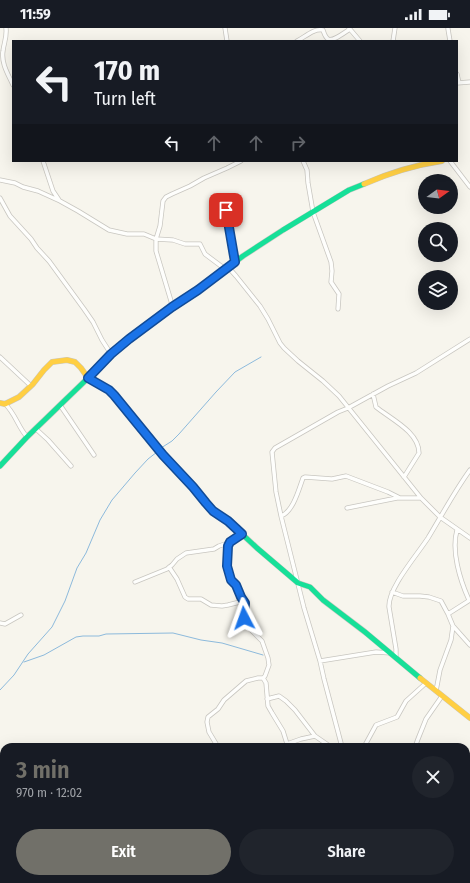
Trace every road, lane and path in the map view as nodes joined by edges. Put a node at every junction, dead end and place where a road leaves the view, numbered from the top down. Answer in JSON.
{"nodes":[{"id":1,"x":6,"y":28,"type":"edge"},
{"id":2,"x":224,"y":28,"type":"edge"},
{"id":3,"x":350,"y":28,"type":"edge"},
{"id":4,"x":395,"y":28,"type":"edge"},
{"id":5,"x":448,"y":29,"type":"dead end"},
{"id":6,"x":228,"y":40,"type":"edge"},
{"id":7,"x":299,"y":40,"type":"edge"},
{"id":8,"x":330,"y":40,"type":"edge"},
{"id":9,"x":330,"y":40,"type":"edge"},
{"id":10,"x":359,"y":40,"type":"edge"},
{"id":11,"x":393,"y":40,"type":"edge"},
{"id":12,"x":450,"y":40,"type":"edge"},
{"id":13,"x":470,"y":82,"type":"edge"},
{"id":14,"x":12,"y":83,"type":"edge"},
{"id":15,"x":458,"y":83,"type":"edge"},
{"id":16,"x":43,"y":162,"type":"edge"},
{"id":17,"x":239,"y":162,"type":"edge"},
{"id":18,"x":303,"y":162,"type":"edge"},
{"id":19,"x":436,"y":162,"type":"edge"},
{"id":20,"x":451,"y":162,"type":"edge"},
{"id":21,"x":0,"y":180,"type":"edge"},
{"id":22,"x":470,"y":187,"type":"edge"},
{"id":23,"x":0,"y":198,"type":"edge"},
{"id":24,"x":60,"y":201,"type":"junction"},
{"id":25,"x":226,"y":210,"type":"dead end"},
{"id":26,"x":313,"y":212,"type":"junction"},
{"id":27,"x":156,"y":239,"type":"junction"},
{"id":28,"x":235,"y":262,"type":"junction"},
{"id":29,"x":226,"y":268,"type":"junction"},
{"id":30,"x":172,"y":307,"type":"junction"},
{"id":31,"x":338,"y":309,"type":"dead end"},
{"id":32,"x":470,"y":339,"type":"edge"},
{"id":33,"x":111,"y":354,"type":"junction"},
{"id":34,"x":0,"y":357,"type":"edge"},
{"id":35,"x":88,"y":378,"type":"junction"},
{"id":36,"x":31,"y":386,"type":"junction"},
{"id":37,"x":373,"y":394,"type":"junction"},
{"id":38,"x":2,"y":404,"type":"edge"},
{"id":39,"x":60,"y":405,"type":"junction"},
{"id":40,"x":348,"y":408,"type":"junction"},
{"id":41,"x":36,"y":429,"type":"junction"},
{"id":42,"x":27,"y":437,"type":"junction"},
{"id":43,"x":94,"y":455,"type":"dead end"},
{"id":44,"x":0,"y":466,"type":"edge"},
{"id":45,"x":71,"y":466,"type":"dead end"},
{"id":46,"x":470,"y":470,"type":"edge"},
{"id":47,"x":404,"y":477,"type":"junction"},
{"id":48,"x":400,"y":498,"type":"junction"},
{"id":49,"x":421,"y":498,"type":"junction"},
{"id":50,"x":347,"y":508,"type":"dead end"},
{"id":51,"x":281,"y":516,"type":"junction"},
{"id":52,"x":440,"y":517,"type":"junction"},
{"id":53,"x":457,"y":530,"type":"junction"},
{"id":54,"x":242,"y":534,"type":"junction"},
{"id":55,"x":470,"y":538,"type":"edge"},
{"id":56,"x":230,"y":542,"type":"junction"},
{"id":57,"x":169,"y":568,"type":"junction"},
{"id":58,"x":135,"y":582,"type":"dead end"},
{"id":59,"x":298,"y":583,"type":"junction"},
{"id":60,"x":392,"y":592,"type":"junction"},
{"id":61,"x":469,"y":600,"type":"edge"},
{"id":62,"x":244,"y":601,"type":"junction"},
{"id":63,"x":448,"y":614,"type":"junction"},
{"id":64,"x":20,"y":615,"type":"dead end"},
{"id":65,"x":0,"y":623,"type":"edge"},
{"id":66,"x":453,"y":626,"type":"junction"},
{"id":67,"x":470,"y":644,"type":"edge"},
{"id":68,"x":394,"y":655,"type":"junction"},
{"id":69,"x":320,"y":661,"type":"junction"},
{"id":70,"x":263,"y":678,"type":"junction"},
{"id":71,"x":426,"y":683,"type":"junction"},
{"id":72,"x":436,"y":691,"type":"junction"},
{"id":73,"x":442,"y":696,"type":"junction"},
{"id":74,"x":267,"y":699,"type":"junction"},
{"id":75,"x":470,"y":718,"type":"edge"},
{"id":76,"x":315,"y":736,"type":"junction"},
{"id":77,"x":216,"y":743,"type":"edge"},
{"id":78,"x":287,"y":743,"type":"edge"},
{"id":79,"x":292,"y":743,"type":"edge"},
{"id":80,"x":325,"y":743,"type":"edge"},
{"id":81,"x":341,"y":743,"type":"edge"},
{"id":82,"x":366,"y":743,"type":"edge"},
{"id":83,"x":417,"y":743,"type":"edge"}],
"edges":[{"from":1,"to":14,"type":"street"},
{"from":2,"to":6,"type":"street"},
{"from":3,"to":8,"type":"street"},
{"from":3,"to":10,"type":"street"},
{"from":4,"to":11,"type":"street"},
{"from":5,"to":12,"type":"street"},
{"from":7,"to":9,"type":"street"},
{"from":13,"to":15,"type":"street"},
{"from":16,"to":24,"type":"street"},
{"from":17,"to":27,"type":"street"},
{"from":18,"to":26,"type":"street"},
{"from":19,"to":26,"type":"street"},
{"from":20,"to":22,"type":"street"},
{"from":21,"to":24,"type":"street"},
{"from":23,"to":33,"type":"street"},
{"from":24,"to":27,"type":"street"},
{"from":25,"to":28,"type":"street"},
{"from":26,"to":28,"type":"street"},
{"from":26,"to":31,"type":"street"},
{"from":27,"to":29,"type":"street"},
{"from":27,"to":30,"type":"street"},
{"from":28,"to":29,"type":"street"},
{"from":29,"to":30,"type":"street"},
{"from":29,"to":40,"type":"street"},
{"from":30,"to":33,"type":"street"},
{"from":32,"to":37,"type":"street"},
{"from":33,"to":35,"type":"street"},
{"from":34,"to":36,"type":"street"},
{"from":35,"to":36,"type":"street"},
{"from":35,"to":39,"type":"street"},
{"from":35,"to":54,"type":"street"},
{"from":36,"to":38,"type":"street"},
{"from":37,"to":40,"type":"street"},
{"from":37,"to":47,"type":"street"},
{"from":38,"to":42,"type":"street"},
{"from":39,"to":41,"type":"street"},
{"from":39,"to":43,"type":"street"},
{"from":40,"to":47,"type":"street"},
{"from":40,"to":51,"type":"street"},
{"from":41,"to":42,"type":"street"},
{"from":41,"to":45,"type":"street"},
{"from":42,"to":44,"type":"street"},
{"from":46,"to":52,"type":"street"},
{"from":47,"to":49,"type":"street"},
{"from":48,"to":49,"type":"street"},
{"from":48,"to":50,"type":"street"},
{"from":48,"to":51,"type":"street"},
{"from":49,"to":52,"type":"street"},
{"from":51,"to":59,"type":"street"},
{"from":52,"to":53,"type":"street"},
{"from":52,"to":60,"type":"street"},
{"from":53,"to":55,"type":"street"},
{"from":53,"to":61,"type":"street"},
{"from":54,"to":56,"type":"street"},
{"from":54,"to":59,"type":"street"},
{"from":56,"to":57,"type":"street"},
{"from":56,"to":62,"type":"street"},
{"from":57,"to":58,"type":"street"},
{"from":57,"to":62,"type":"street"},
{"from":59,"to":68,"type":"street"},
{"from":59,"to":69,"type":"street"},
{"from":60,"to":63,"type":"street"},
{"from":60,"to":68,"type":"street"},
{"from":61,"to":63,"type":"street"},
{"from":62,"to":70,"type":"street"},
{"from":63,"to":66,"type":"street"},
{"from":64,"to":65,"type":"street"},
{"from":66,"to":67,"type":"street"},
{"from":66,"to":72,"type":"street"},
{"from":68,"to":69,"type":"street"},
{"from":68,"to":71,"type":"street"},
{"from":69,"to":81,"type":"street"},
{"from":70,"to":74,"type":"street"},
{"from":70,"to":77,"type":"street"},
{"from":71,"to":72,"type":"street"},
{"from":71,"to":82,"type":"street"},
{"from":72,"to":73,"type":"street"},
{"from":73,"to":75,"type":"street"},
{"from":73,"to":83,"type":"street"},
{"from":74,"to":76,"type":"street"},
{"from":74,"to":78,"type":"street"},
{"from":76,"to":79,"type":"street"},
{"from":76,"to":80,"type":"street"}]}
